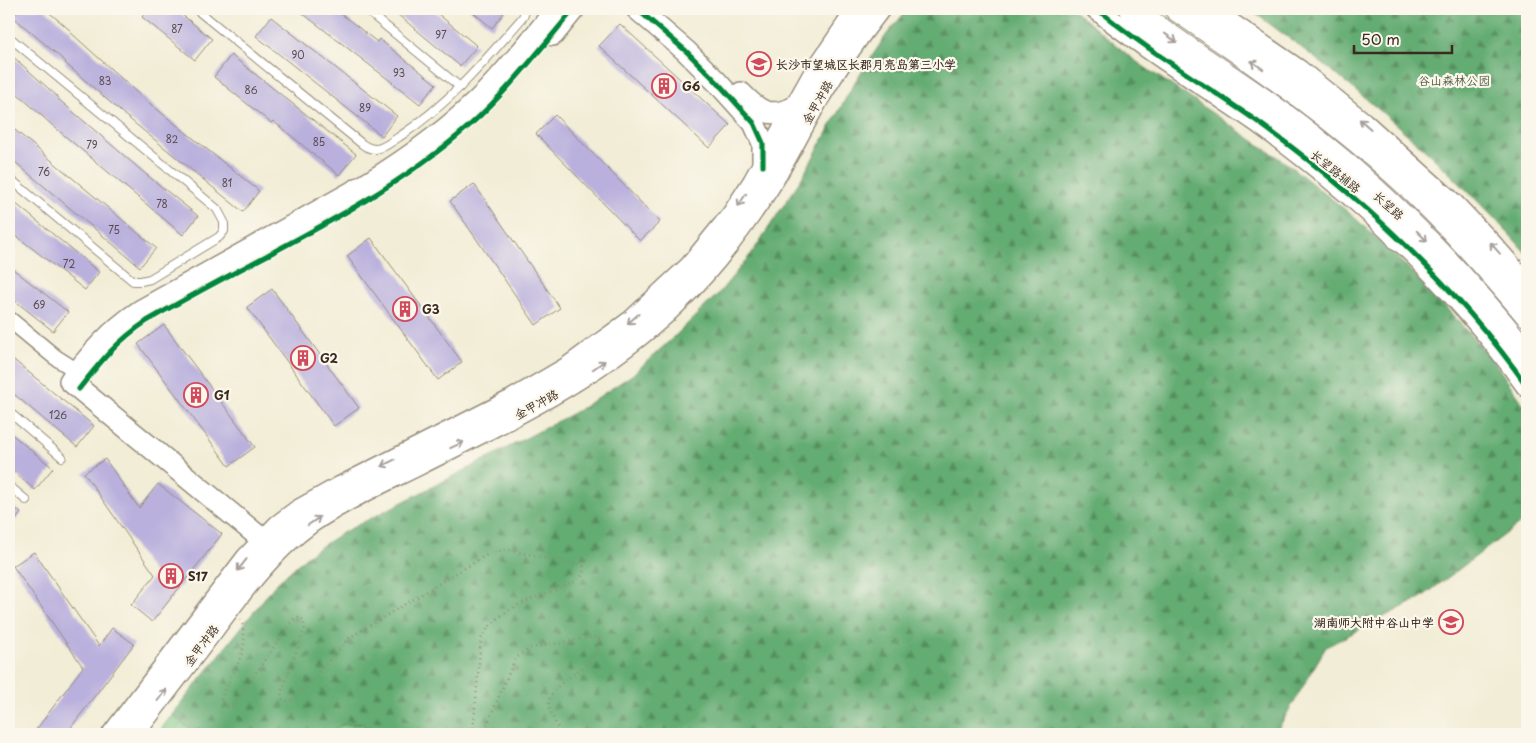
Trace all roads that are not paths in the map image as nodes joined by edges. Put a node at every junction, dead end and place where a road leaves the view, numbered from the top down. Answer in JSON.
{"nodes":[{"id":1,"x":196,"y":9,"type":"edge"},
{"id":2,"x":365,"y":9,"type":"edge"},
{"id":3,"x":526,"y":9,"type":"edge"},
{"id":4,"x":557,"y":9,"type":"edge"},
{"id":5,"x":574,"y":9,"type":"edge"},
{"id":6,"x":637,"y":9,"type":"edge"},
{"id":7,"x":654,"y":9,"type":"edge"},
{"id":8,"x":858,"y":9,"type":"edge"},
{"id":9,"x":879,"y":9,"type":"edge"},
{"id":10,"x":1097,"y":9,"type":"edge"},
{"id":11,"x":1132,"y":9,"type":"edge"},
{"id":12,"x":1177,"y":9,"type":"edge"},
{"id":13,"x":1209,"y":9,"type":"edge"},
{"id":14,"x":9,"y":37,"type":"edge"},
{"id":15,"x":460,"y":87,"type":"junction"},
{"id":16,"x":795,"y":107,"type":"junction"},
{"id":17,"x":1390,"y":146,"type":"junction"},
{"id":18,"x":1338,"y":158,"type":"junction"},
{"id":19,"x":763,"y":166,"type":"junction"},
{"id":20,"x":9,"y":178,"type":"edge"},
{"id":21,"x":1445,"y":221,"type":"junction"},
{"id":22,"x":1400,"y":240,"type":"junction"},
{"id":23,"x":1527,"y":285,"type":"edge"},
{"id":24,"x":1527,"y":314,"type":"edge"},
{"id":25,"x":9,"y":319,"type":"edge"},
{"id":26,"x":9,"y":328,"type":"edge"},
{"id":27,"x":1527,"y":355,"type":"edge"},
{"id":28,"x":78,"y":380,"type":"junction"},
{"id":29,"x":1527,"y":386,"type":"edge"},
{"id":30,"x":9,"y":412,"type":"edge"},
{"id":31,"x":62,"y":456,"type":"dead end"},
{"id":32,"x":9,"y":486,"type":"edge"},
{"id":33,"x":26,"y":500,"type":"dead end"},
{"id":34,"x":274,"y":541,"type":"junction"},
{"id":35,"x":113,"y":734,"type":"edge"},
{"id":36,"x":132,"y":734,"type":"edge"}],
"edges":[{"from":1,"to":15,"type":"lane"},
{"from":2,"to":15,"type":"lane"},
{"from":3,"to":15,"type":"lane"},
{"from":4,"to":28,"type":"street"},
{"from":5,"to":28,"type":"street"},
{"from":6,"to":19,"type":"street"},
{"from":7,"to":16,"type":"street"},
{"from":8,"to":16,"type":"street","name":"金甲冲路"},
{"from":34,"to":9,"type":"street","name":"金甲冲路","one_way":true},
{"from":10,"to":22,"type":"street","name":"长望路辅路"},
{"from":11,"to":18,"type":"main road","name":"长望路","one_way":true},
{"from":21,"to":12,"type":"main road","one_way":true},
{"from":17,"to":13,"type":"street","one_way":true},
{"from":14,"to":20,"type":"lane"},
{"from":16,"to":19,"type":"street","name":"金甲冲路"},
{"from":17,"to":21,"type":"main road"},
{"from":23,"to":17,"type":"street","one_way":true},
{"from":18,"to":22,"type":"main road"},
{"from":18,"to":27,"type":"main road","name":"长望路","one_way":true},
{"from":19,"to":34,"type":"street","name":"金甲冲路","one_way":true},
{"from":21,"to":24,"type":"main road"},
{"from":22,"to":29,"type":"street","name":"长望路辅路"},
{"from":25,"to":28,"type":"street"},
{"from":26,"to":28,"type":"street"},
{"from":28,"to":34,"type":"street"},
{"from":30,"to":31,"type":"lane"},
{"from":32,"to":33,"type":"lane"},
{"from":34,"to":35,"type":"street","name":"金甲冲路","one_way":true},
{"from":36,"to":34,"type":"street","name":"金甲冲路","one_way":true}]}
